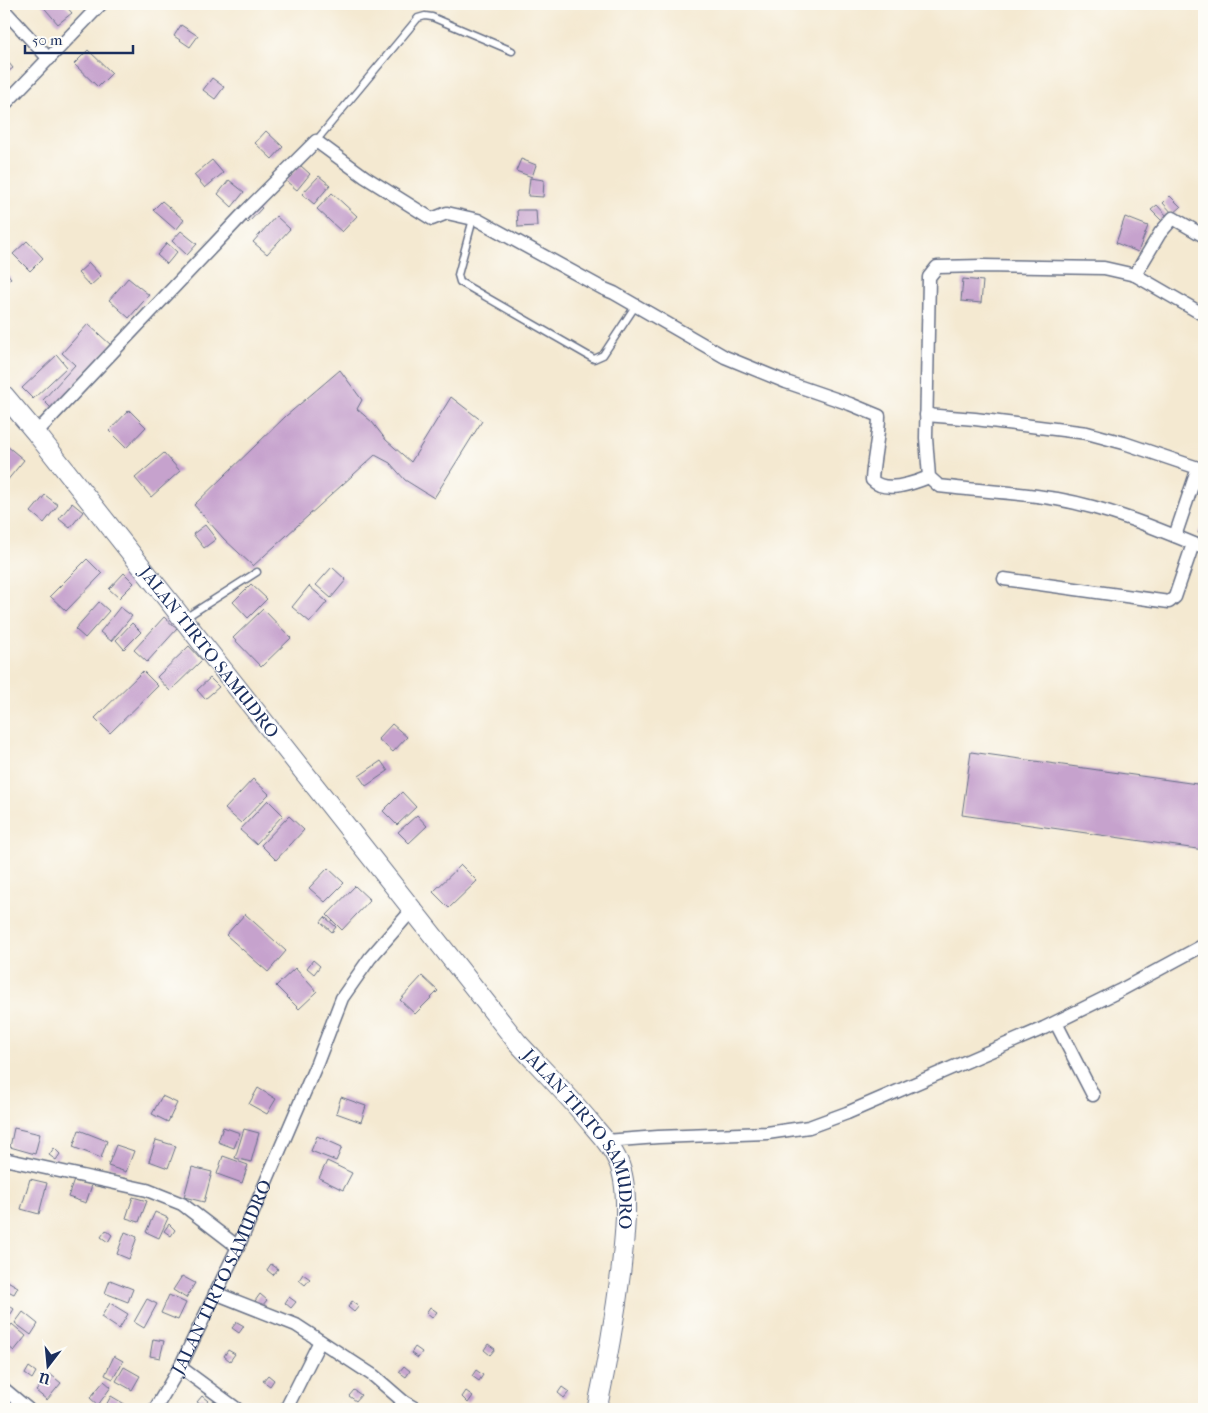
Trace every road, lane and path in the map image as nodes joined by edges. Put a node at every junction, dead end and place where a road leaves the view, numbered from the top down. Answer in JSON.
{"nodes":[{"id":1,"x":101,"y":4,"type":"edge"},
{"id":2,"x":4,"y":10,"type":"edge"},
{"id":3,"x":512,"y":51,"type":"dead end"},
{"id":4,"x":49,"y":59,"type":"junction"},
{"id":5,"x":4,"y":105,"type":"edge"},
{"id":6,"x":316,"y":141,"type":"junction"},
{"id":7,"x":472,"y":218,"type":"junction"},
{"id":8,"x":1204,"y":236,"type":"edge"},
{"id":9,"x":1135,"y":276,"type":"junction"},
{"id":10,"x":636,"y":305,"type":"junction"},
{"id":11,"x":1204,"y":315,"type":"edge"},
{"id":12,"x":4,"y":395,"type":"edge"},
{"id":13,"x":926,"y":415,"type":"junction"},
{"id":14,"x":36,"y":432,"type":"junction"},
{"id":15,"x":1201,"y":469,"type":"edge"},
{"id":16,"x":929,"y":477,"type":"junction"},
{"id":17,"x":1175,"y":536,"type":"junction"},
{"id":18,"x":1199,"y":546,"type":"edge"},
{"id":19,"x":257,"y":572,"type":"dead end"},
{"id":20,"x":1004,"y":579,"type":"dead end"},
{"id":21,"x":182,"y":620,"type":"junction"},
{"id":22,"x":413,"y":909,"type":"junction"},
{"id":23,"x":1204,"y":945,"type":"edge"},
{"id":24,"x":1056,"y":1022,"type":"junction"},
{"id":25,"x":1093,"y":1095,"type":"dead end"},
{"id":26,"x":606,"y":1141,"type":"junction"},
{"id":27,"x":4,"y":1159,"type":"edge"},
{"id":28,"x":238,"y":1247,"type":"junction"},
{"id":29,"x":215,"y":1294,"type":"junction"},
{"id":30,"x":320,"y":1341,"type":"junction"},
{"id":31,"x":180,"y":1367,"type":"junction"},
{"id":32,"x":4,"y":1389,"type":"edge"},
{"id":33,"x":401,"y":1406,"type":"edge"},
{"id":34,"x":28,"y":1409,"type":"edge"},
{"id":35,"x":155,"y":1409,"type":"edge"},
{"id":36,"x":237,"y":1409,"type":"edge"},
{"id":37,"x":286,"y":1409,"type":"edge"},
{"id":38,"x":416,"y":1409,"type":"edge"},
{"id":39,"x":597,"y":1409,"type":"edge"}],
"edges":[{"from":1,"to":4,"type":"street"},
{"from":2,"to":4,"type":"street"},
{"from":3,"to":6,"type":"lane"},
{"from":4,"to":5,"type":"street"},
{"from":6,"to":7,"type":"street"},
{"from":6,"to":14,"type":"street"},
{"from":7,"to":10,"type":"street"},
{"from":7,"to":10,"type":"lane"},
{"from":8,"to":9,"type":"street"},
{"from":9,"to":11,"type":"street"},
{"from":9,"to":13,"type":"street"},
{"from":10,"to":16,"type":"street"},
{"from":12,"to":14,"type":"street","name":"JALAN TIRTO SAMUDRO"},
{"from":13,"to":15,"type":"street"},
{"from":13,"to":16,"type":"street"},
{"from":14,"to":21,"type":"street","name":"JALAN TIRTO SAMUDRO"},
{"from":15,"to":17,"type":"street"},
{"from":16,"to":17,"type":"street"},
{"from":17,"to":18,"type":"street"},
{"from":18,"to":20,"type":"street"},
{"from":19,"to":21,"type":"lane"},
{"from":21,"to":22,"type":"street","name":"JALAN TIRTO SAMUDRO"},
{"from":22,"to":26,"type":"street","name":"JALAN TIRTO SAMUDRO"},
{"from":22,"to":28,"type":"street","name":"JALAN TIRTO SAMUDRO"},
{"from":23,"to":24,"type":"street"},
{"from":24,"to":25,"type":"street"},
{"from":24,"to":26,"type":"street"},
{"from":26,"to":39,"type":"street","name":"JALAN TIRTO SAMUDRO"},
{"from":27,"to":28,"type":"street"},
{"from":28,"to":29,"type":"street","name":"JALAN TIRTO SAMUDRO"},
{"from":29,"to":30,"type":"street"},
{"from":29,"to":31,"type":"street","name":"JALAN TIRTO SAMUDRO"},
{"from":30,"to":33,"type":"street"},
{"from":30,"to":37,"type":"street"},
{"from":31,"to":35,"type":"street","name":"JALAN TIRTO SAMUDRO"},
{"from":31,"to":36,"type":"street"},
{"from":32,"to":34,"type":"street"},
{"from":33,"to":38,"type":"street"}]}
